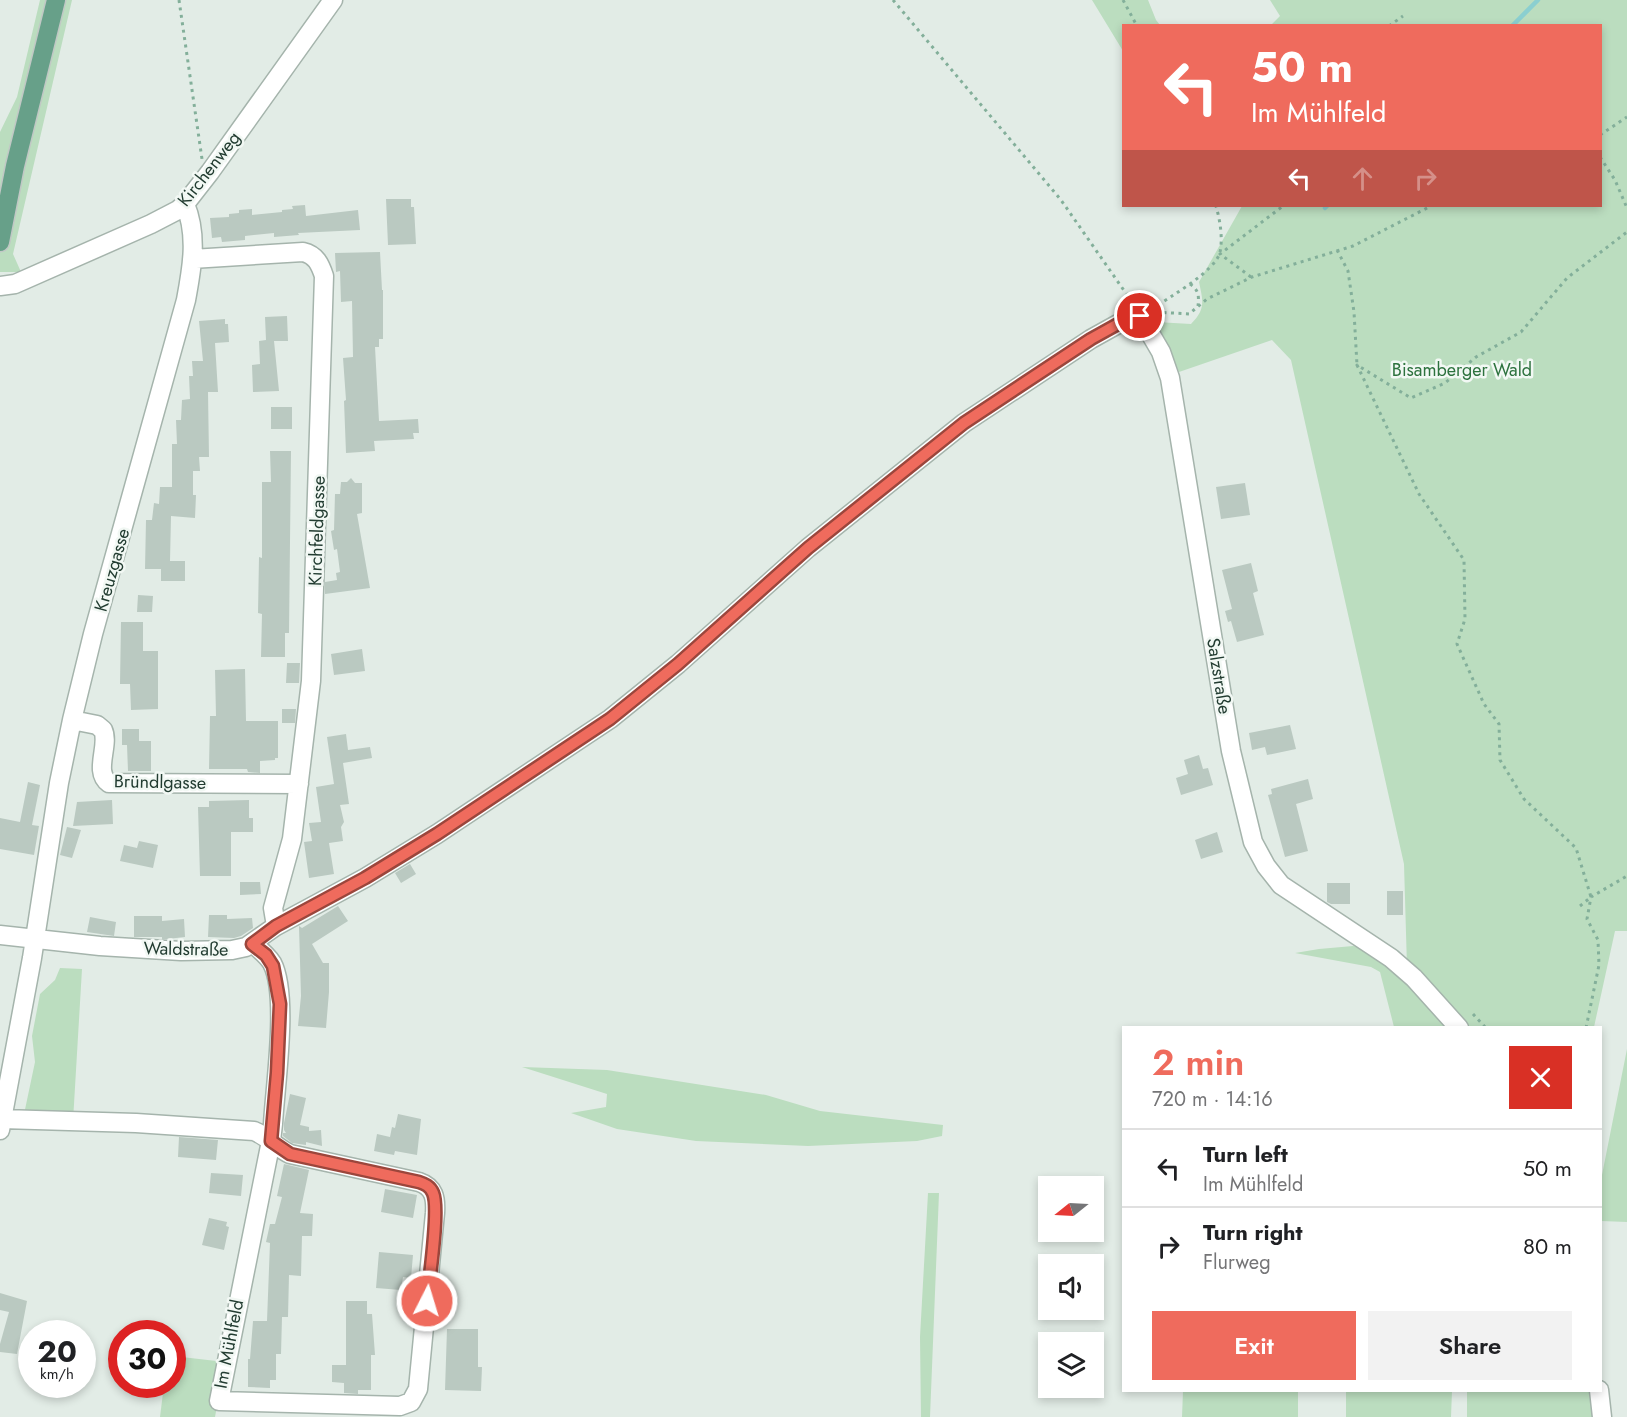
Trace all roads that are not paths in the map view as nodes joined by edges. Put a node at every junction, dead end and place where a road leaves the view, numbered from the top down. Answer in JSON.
{"nodes":[{"id":1,"x":56,"y":0,"type":"edge"},
{"id":2,"x":333,"y":0,"type":"edge"},
{"id":3,"x":185,"y":204,"type":"junction"},
{"id":4,"x":0,"y":242,"type":"edge"},
{"id":5,"x":192,"y":259,"type":"junction"},
{"id":6,"x":0,"y":286,"type":"edge"},
{"id":7,"x":1140,"y":316,"type":"joint"},
{"id":8,"x":72,"y":720,"type":"junction"},
{"id":9,"x":299,"y":784,"type":"junction"},
{"id":10,"x":276,"y":926,"type":"junction"},
{"id":11,"x":0,"y":935,"type":"edge"},
{"id":12,"x":35,"y":939,"type":"junction"},
{"id":13,"x":252,"y":944,"type":"junction"},
{"id":14,"x":1457,"y":1026,"type":"edge"},
{"id":15,"x":1,"y":1125,"type":"edge"},
{"id":16,"x":271,"y":1141,"type":"junction"},
{"id":17,"x":1599,"y":1392,"type":"edge"},
{"id":18,"x":217,"y":1409,"type":"edge"},
{"id":19,"x":1602,"y":1417,"type":"edge"}],
"edges":[{"from":1,"to":4,"type":"main road"},
{"from":2,"to":3,"type":"street","name":"Kirchenweg"},
{"from":3,"to":5,"type":"street","name":"Kreuzgasse"},
{"from":3,"to":6,"type":"street","name":"Kirchenweg"},
{"from":5,"to":8,"type":"street","name":"Kreuzgasse"},
{"from":5,"to":9,"type":"street","name":"Kirchfeldgasse"},
{"from":7,"to":10,"type":"street","name":"Waldstraße"},
{"from":7,"to":14,"type":"street","name":"Salzstraße"},
{"from":8,"to":9,"type":"street","name":"Bründlgasse"},
{"from":8,"to":12,"type":"street","name":"Kreuzgasse"},
{"from":9,"to":10,"type":"street","name":"Kirchfeldgasse"},
{"from":10,"to":13,"type":"street","name":"Waldstraße"},
{"from":11,"to":12,"type":"street","name":"Waldstraße"},
{"from":12,"to":13,"type":"street","name":"Waldstraße"},
{"from":12,"to":15,"type":"street","name":"Kreuzgasse"},
{"from":13,"to":16,"type":"street"},
{"from":15,"to":16,"type":"street","name":"Im Mühlfeld"},
{"from":16,"to":18,"type":"street","name":"Im Mühlfeld"},
{"from":16,"to":18,"type":"street","name":"Im Mühlfeld"},
{"from":17,"to":19,"type":"street"}]}
